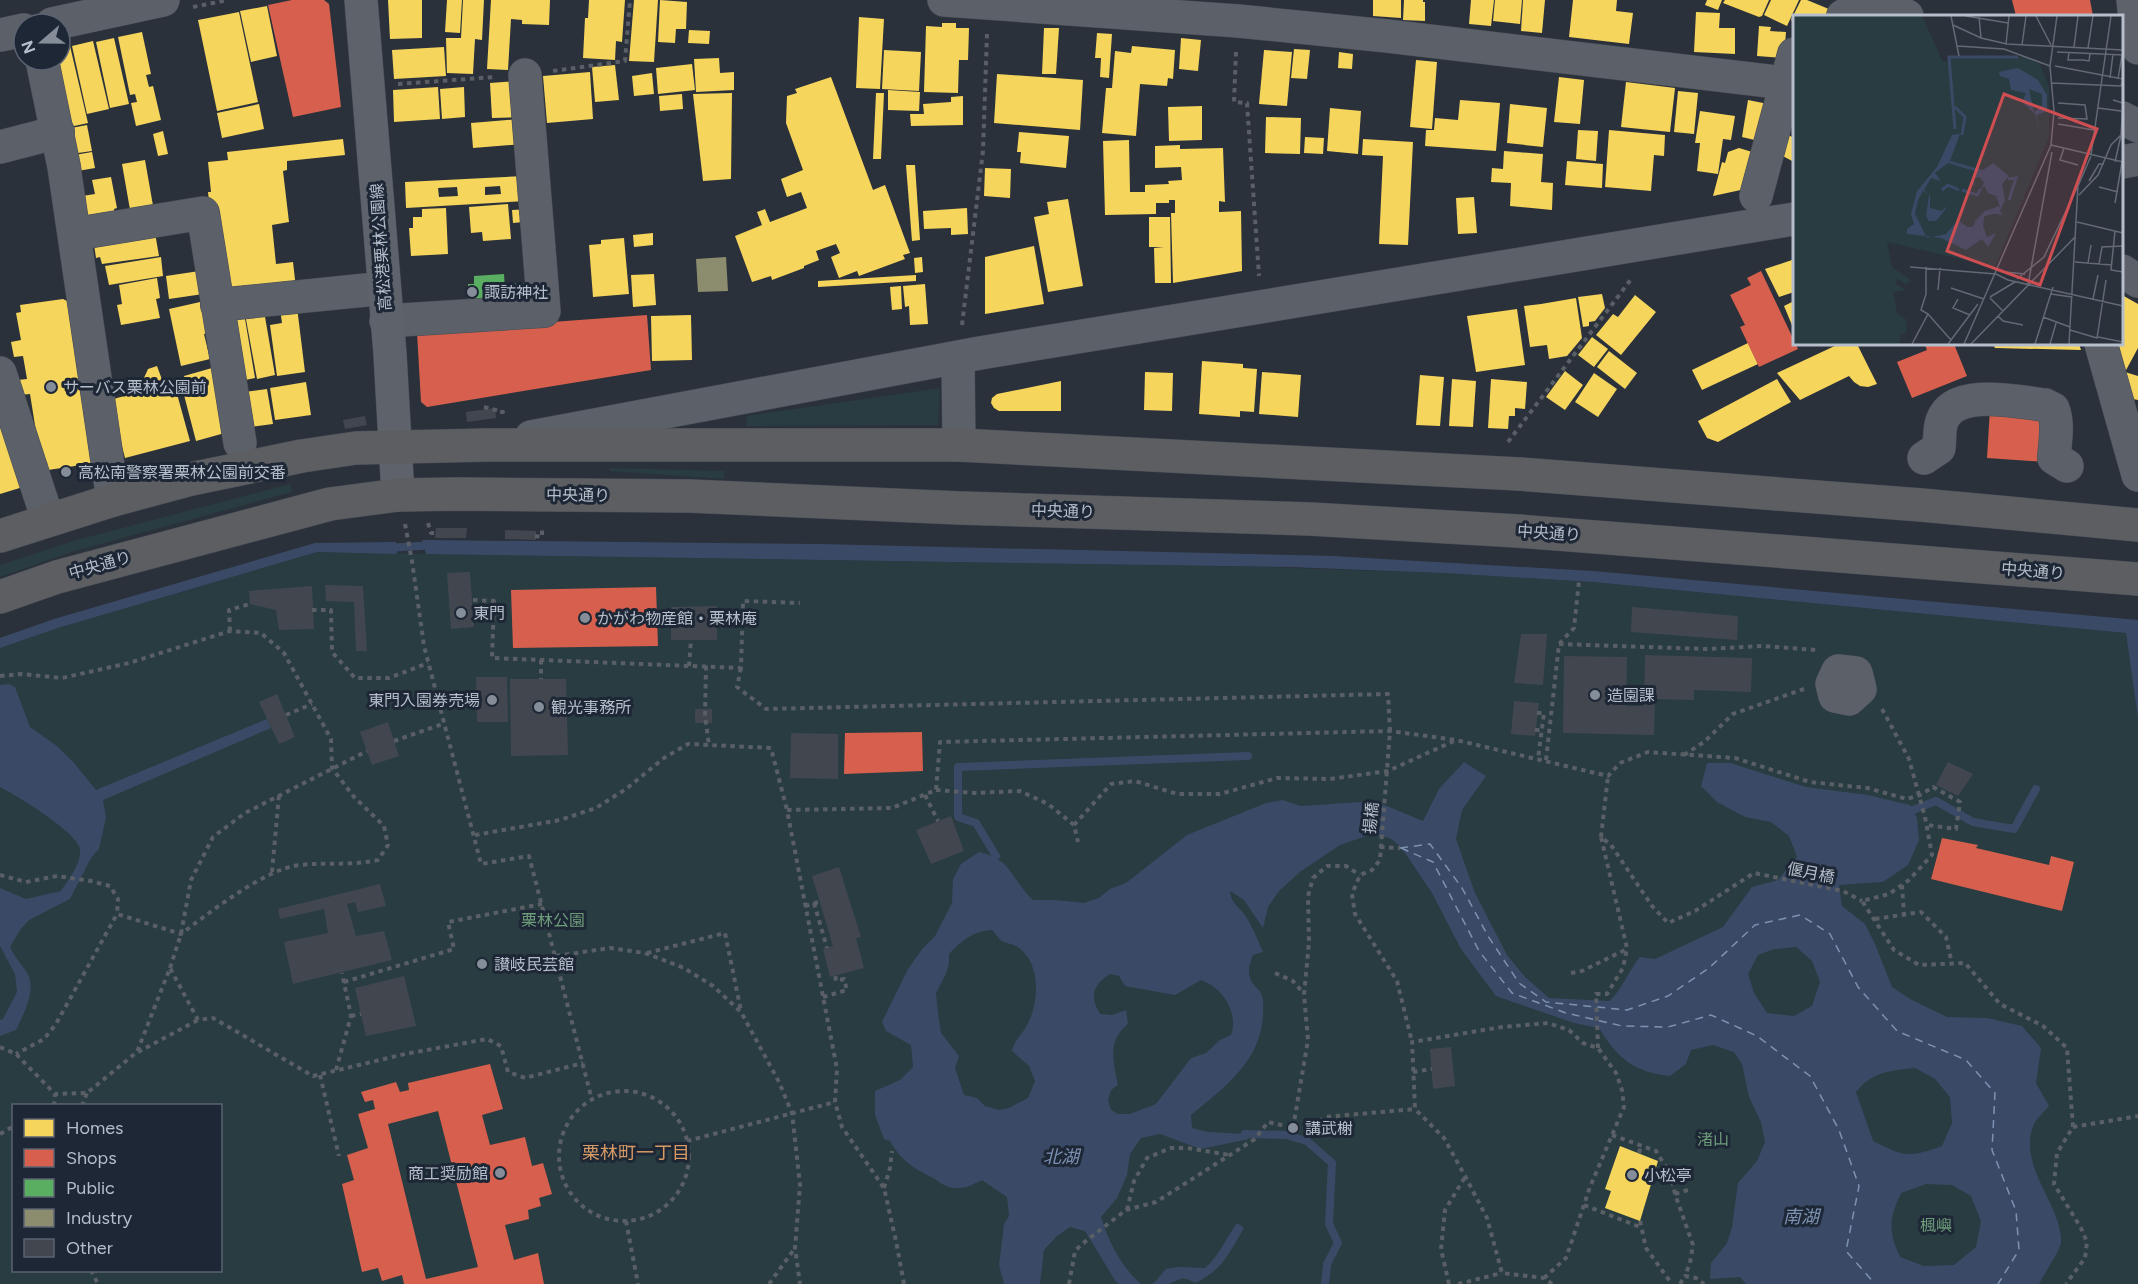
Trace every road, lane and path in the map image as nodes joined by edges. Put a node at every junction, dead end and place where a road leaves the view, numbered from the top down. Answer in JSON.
{"nodes":[{"id":1,"x":163,"y":0,"type":"edge"},
{"id":2,"x":361,"y":0,"type":"edge"},
{"id":3,"x":944,"y":0,"type":"edge"},
{"id":4,"x":1873,"y":0,"type":"edge"},
{"id":5,"x":2133,"y":0,"type":"edge"},
{"id":6,"x":987,"y":3,"type":"junction"},
{"id":7,"x":1845,"y":15,"type":"edge"},
{"id":8,"x":1905,"y":15,"type":"edge"},
{"id":9,"x":72,"y":20,"type":"edge"},
{"id":10,"x":1238,"y":21,"type":"junction"},
{"id":11,"x":2138,"y":48,"type":"edge"},
{"id":12,"x":45,"y":72,"type":"edge"},
{"id":13,"x":1792,"y":74,"type":"edge"},
{"id":14,"x":525,"y":75,"type":"dead end"},
{"id":15,"x":2123,"y":119,"type":"edge"},
{"id":16,"x":2138,"y":126,"type":"edge"},
{"id":17,"x":58,"y":132,"type":"junction"},
{"id":18,"x":0,"y":147,"type":"edge"},
{"id":19,"x":2138,"y":159,"type":"edge"},
{"id":20,"x":2123,"y":162,"type":"edge"},
{"id":21,"x":1756,"y":196,"type":"dead end"},
{"id":22,"x":1793,"y":219,"type":"edge"},
{"id":23,"x":75,"y":234,"type":"junction"},
{"id":24,"x":2123,"y":272,"type":"edge"},
{"id":25,"x":1259,"y":276,"type":"dead end"},
{"id":26,"x":1632,"y":278,"type":"dead end"},
{"id":27,"x":2138,"y":281,"type":"edge"},
{"id":28,"x":366,"y":290,"type":"dead end"},
{"id":29,"x":217,"y":305,"type":"junction"},
{"id":30,"x":386,"y":321,"type":"junction"},
{"id":31,"x":960,"y":343,"type":"junction"},
{"id":32,"x":2101,"y":345,"type":"edge"},
{"id":33,"x":0,"y":373,"type":"edge"},
{"id":34,"x":484,"y":407,"type":"dead end"},
{"id":35,"x":495,"y":412,"type":"dead end"},
{"id":36,"x":1509,"y":442,"type":"dead end"},
{"id":37,"x":240,"y":443,"type":"dead end"},
{"id":38,"x":487,"y":445,"type":"junction"},
{"id":39,"x":959,"y":445,"type":"junction"},
{"id":40,"x":396,"y":447,"type":"junction"},
{"id":41,"x":1924,"y":459,"type":"dead end"},
{"id":42,"x":2067,"y":466,"type":"dead end"},
{"id":43,"x":2138,"y":475,"type":"edge"},
{"id":44,"x":113,"y":500,"type":"junction"},
{"id":45,"x":401,"y":506,"type":"junction"},
{"id":46,"x":48,"y":520,"type":"junction"},
{"id":47,"x":427,"y":520,"type":"dead end"},
{"id":48,"x":542,"y":522,"type":"dead end"},
{"id":49,"x":2138,"y":525,"type":"edge"},
{"id":50,"x":436,"y":533,"type":"dead end"},
{"id":51,"x":0,"y":536,"type":"edge"},
{"id":52,"x":535,"y":536,"type":"dead end"},
{"id":53,"x":2138,"y":579,"type":"edge"},
{"id":54,"x":1580,"y":581,"type":"dead end"},
{"id":55,"x":0,"y":597,"type":"edge"},
{"id":56,"x":472,"y":600,"type":"dead end"},
{"id":57,"x":800,"y":603,"type":"dead end"},
{"id":58,"x":250,"y":604,"type":"dead end"},
{"id":59,"x":312,"y":610,"type":"dead end"},
{"id":60,"x":230,"y":631,"type":"junction"},
{"id":61,"x":690,"y":640,"type":"dead end"},
{"id":62,"x":1559,"y":644,"type":"junction"},
{"id":63,"x":1819,"y":651,"type":"dead end"},
{"id":64,"x":541,"y":660,"type":"junction"},
{"id":65,"x":428,"y":663,"type":"junction"},
{"id":66,"x":690,"y":666,"type":"junction"},
{"id":67,"x":706,"y":666,"type":"junction"},
{"id":68,"x":741,"y":668,"type":"junction"},
{"id":69,"x":0,"y":676,"type":"edge"},
{"id":70,"x":542,"y":679,"type":"dead end"},
{"id":71,"x":312,"y":704,"type":"junction"},
{"id":72,"x":1537,"y":712,"type":"dead end"},
{"id":73,"x":286,"y":716,"type":"dead end"},
{"id":74,"x":445,"y":723,"type":"junction"},
{"id":75,"x":1535,"y":730,"type":"dead end"},
{"id":76,"x":1542,"y":730,"type":"junction"},
{"id":77,"x":1390,"y":731,"type":"junction"},
{"id":78,"x":1456,"y":740,"type":"junction"},
{"id":79,"x":394,"y":741,"type":"dead end"},
{"id":80,"x":709,"y":745,"type":"junction"},
{"id":81,"x":367,"y":752,"type":"dead end"},
{"id":82,"x":1683,"y":755,"type":"junction"},
{"id":83,"x":1538,"y":759,"type":"junction"},
{"id":84,"x":1546,"y":760,"type":"junction"},
{"id":85,"x":332,"y":768,"type":"junction"},
{"id":86,"x":1388,"y":771,"type":"junction"},
{"id":87,"x":1608,"y":776,"type":"junction"},
{"id":88,"x":936,"y":790,"type":"junction"},
{"id":89,"x":279,"y":795,"type":"junction"},
{"id":90,"x":925,"y":795,"type":"junction"},
{"id":91,"x":1920,"y":795,"type":"junction"},
{"id":92,"x":786,"y":810,"type":"junction"},
{"id":93,"x":938,"y":821,"type":"dead end"},
{"id":94,"x":1074,"y":825,"type":"junction"},
{"id":95,"x":1926,"y":825,"type":"junction"},
{"id":96,"x":475,"y":835,"type":"junction"},
{"id":97,"x":1601,"y":837,"type":"junction"},
{"id":98,"x":1078,"y":842,"type":"dead end"},
{"id":99,"x":1380,"y":847,"type":"junction"},
{"id":100,"x":1400,"y":848,"type":"dead end"},
{"id":101,"x":272,"y":872,"type":"junction"},
{"id":102,"x":0,"y":875,"type":"edge"},
{"id":103,"x":1360,"y":875,"type":"junction"},
{"id":104,"x":1902,"y":885,"type":"junction"},
{"id":105,"x":1862,"y":901,"type":"junction"},
{"id":106,"x":542,"y":904,"type":"junction"},
{"id":107,"x":805,"y":906,"type":"junction"},
{"id":108,"x":117,"y":914,"type":"junction"},
{"id":109,"x":1904,"y":914,"type":"junction"},
{"id":110,"x":1875,"y":919,"type":"junction"},
{"id":111,"x":181,"y":934,"type":"junction"},
{"id":112,"x":827,"y":948,"type":"dead end"},
{"id":113,"x":1627,"y":948,"type":"junction"},
{"id":114,"x":645,"y":953,"type":"junction"},
{"id":115,"x":556,"y":956,"type":"junction"},
{"id":116,"x":1952,"y":964,"type":"junction"},
{"id":117,"x":170,"y":968,"type":"junction"},
{"id":118,"x":342,"y":972,"type":"dead end"},
{"id":119,"x":1275,"y":973,"type":"dead end"},
{"id":120,"x":1571,"y":973,"type":"dead end"},
{"id":121,"x":835,"y":975,"type":"dead end"},
{"id":122,"x":344,"y":982,"type":"junction"},
{"id":123,"x":1304,"y":995,"type":"junction"},
{"id":124,"x":824,"y":997,"type":"junction"},
{"id":125,"x":741,"y":1012,"type":"junction"},
{"id":126,"x":361,"y":1014,"type":"dead end"},
{"id":127,"x":351,"y":1016,"type":"junction"},
{"id":128,"x":198,"y":1020,"type":"junction"},
{"id":129,"x":1412,"y":1042,"type":"junction"},
{"id":130,"x":0,"y":1047,"type":"edge"},
{"id":131,"x":1598,"y":1048,"type":"junction"},
{"id":132,"x":137,"y":1052,"type":"junction"},
{"id":133,"x":16,"y":1054,"type":"junction"},
{"id":134,"x":583,"y":1063,"type":"junction"},
{"id":135,"x":1432,"y":1069,"type":"dead end"},
{"id":136,"x":336,"y":1070,"type":"junction"},
{"id":137,"x":1413,"y":1072,"type":"junction"},
{"id":138,"x":320,"y":1075,"type":"junction"},
{"id":139,"x":87,"y":1093,"type":"junction"},
{"id":140,"x":55,"y":1094,"type":"junction"},
{"id":141,"x":592,"y":1100,"type":"junction"},
{"id":142,"x":835,"y":1102,"type":"junction"},
{"id":143,"x":54,"y":1104,"type":"edge"},
{"id":144,"x":83,"y":1104,"type":"edge"},
{"id":145,"x":1415,"y":1108,"type":"junction"},
{"id":146,"x":792,"y":1113,"type":"junction"},
{"id":147,"x":2138,"y":1116,"type":"edge"},
{"id":148,"x":2073,"y":1127,"type":"junction"},
{"id":149,"x":1293,"y":1128,"type":"junction"},
{"id":150,"x":1612,"y":1135,"type":"junction"},
{"id":151,"x":687,"y":1141,"type":"junction"},
{"id":152,"x":1641,"y":1145,"type":"junction"},
{"id":153,"x":892,"y":1151,"type":"dead end"},
{"id":154,"x":1639,"y":1153,"type":"dead end"},
{"id":155,"x":1230,"y":1155,"type":"junction"},
{"id":156,"x":339,"y":1156,"type":"dead end"},
{"id":157,"x":1465,"y":1176,"type":"junction"},
{"id":158,"x":884,"y":1188,"type":"junction"},
{"id":159,"x":1688,"y":1190,"type":"dead end"},
{"id":160,"x":1675,"y":1194,"type":"junction"},
{"id":161,"x":1584,"y":1205,"type":"junction"},
{"id":162,"x":1126,"y":1210,"type":"junction"},
{"id":163,"x":626,"y":1221,"type":"junction"},
{"id":164,"x":795,"y":1248,"type":"junction"},
{"id":165,"x":1502,"y":1274,"type":"junction"},
{"id":166,"x":1685,"y":1276,"type":"junction"},
{"id":167,"x":1544,"y":1278,"type":"junction"},
{"id":168,"x":638,"y":1284,"type":"edge"},
{"id":169,"x":769,"y":1284,"type":"edge"},
{"id":170,"x":800,"y":1284,"type":"edge"},
{"id":171,"x":904,"y":1284,"type":"edge"},
{"id":172,"x":1069,"y":1284,"type":"edge"},
{"id":173,"x":1449,"y":1284,"type":"edge"},
{"id":174,"x":1458,"y":1284,"type":"edge"},
{"id":175,"x":1552,"y":1284,"type":"edge"},
{"id":176,"x":1672,"y":1284,"type":"edge"},
{"id":177,"x":1680,"y":1284,"type":"edge"},
{"id":178,"x":1704,"y":1284,"type":"edge"},
{"id":179,"x":2066,"y":1284,"type":"edge"}],
"edges":[{"from":1,"to":9,"type":"street"},
{"from":2,"to":30,"type":"main road","name":"高松港栗林公園線"},
{"from":3,"to":6,"type":"street"},
{"from":4,"to":7,"type":"street"},
{"from":4,"to":8,"type":"street"},
{"from":5,"to":11,"type":"main road"},
{"from":6,"to":10,"type":"street"},
{"from":6,"to":31,"type":"path"},
{"from":10,"to":13,"type":"street"},
{"from":10,"to":25,"type":"path"},
{"from":12,"to":17,"type":"street"},
{"from":13,"to":21,"type":"street"},
{"from":14,"to":30,"type":"street"},
{"from":15,"to":16,"type":"street"},
{"from":17,"to":18,"type":"street"},
{"from":17,"to":23,"type":"street"},
{"from":19,"to":20,"type":"street"},
{"from":22,"to":31,"type":"street"},
{"from":23,"to":29,"type":"street"},
{"from":23,"to":44,"type":"street"},
{"from":24,"to":27,"type":"street"},
{"from":26,"to":36,"type":"path"},
{"from":28,"to":29,"type":"street"},
{"from":29,"to":37,"type":"street"},
{"from":30,"to":40,"type":"main road","name":"高松港栗林公園線"},
{"from":31,"to":38,"type":"street"},
{"from":31,"to":39,"type":"street"},
{"from":32,"to":43,"type":"street"},
{"from":33,"to":46,"type":"street"},
{"from":34,"to":35,"type":"path"},
{"from":38,"to":39,"type":"highway"},
{"from":38,"to":40,"type":"highway"},
{"from":39,"to":49,"type":"highway"},
{"from":40,"to":44,"type":"highway"},
{"from":40,"to":45,"type":"main road","name":"高松港栗林公園線"},
{"from":41,"to":42,"type":"street"},
{"from":44,"to":46,"type":"highway"},
{"from":45,"to":53,"type":"highway","name":"中央通り"},
{"from":45,"to":55,"type":"highway","name":"中央通り"},
{"from":45,"to":65,"type":"path"},
{"from":46,"to":51,"type":"highway"},
{"from":47,"to":50,"type":"path"},
{"from":48,"to":52,"type":"path"},
{"from":54,"to":62,"type":"path"},
{"from":56,"to":64,"type":"path"},
{"from":57,"to":68,"type":"path"},
{"from":58,"to":60,"type":"path"},
{"from":59,"to":65,"type":"path"},
{"from":60,"to":69,"type":"path"},
{"from":60,"to":71,"type":"path"},
{"from":61,"to":66,"type":"path"},
{"from":62,"to":63,"type":"path"},
{"from":62,"to":84,"type":"path"},
{"from":64,"to":66,"type":"path"},
{"from":64,"to":70,"type":"path"},
{"from":65,"to":74,"type":"path"},
{"from":66,"to":67,"type":"path"},
{"from":67,"to":68,"type":"path"},
{"from":67,"to":80,"type":"path"},
{"from":68,"to":77,"type":"path","name":"揚橋"},
{"from":71,"to":73,"type":"path"},
{"from":71,"to":85,"type":"path"},
{"from":72,"to":76,"type":"path"},
{"from":74,"to":79,"type":"path"},
{"from":74,"to":96,"type":"path"},
{"from":75,"to":76,"type":"path"},
{"from":76,"to":83,"type":"path"},
{"from":77,"to":78,"type":"path"},
{"from":77,"to":86,"type":"path","name":"揚橋"},
{"from":77,"to":88,"type":"path"},
{"from":78,"to":83,"type":"path"},
{"from":78,"to":86,"type":"path"},
{"from":80,"to":92,"type":"path"},
{"from":80,"to":96,"type":"path"},
{"from":81,"to":85,"type":"path"},
{"from":82,"to":87,"type":"path"},
{"from":82,"to":91,"type":"path"},
{"from":82,"to":91,"type":"path"},
{"from":83,"to":84,"type":"path"},
{"from":84,"to":87,"type":"path"},
{"from":85,"to":89,"type":"path"},
{"from":85,"to":101,"type":"path"},
{"from":86,"to":94,"type":"path"},
{"from":86,"to":99,"type":"path","name":"揚橋"},
{"from":87,"to":97,"type":"path"},
{"from":88,"to":90,"type":"path"},
{"from":88,"to":94,"type":"path"},
{"from":89,"to":101,"type":"path"},
{"from":89,"to":111,"type":"path"},
{"from":90,"to":92,"type":"path"},
{"from":90,"to":93,"type":"path"},
{"from":91,"to":95,"type":"path"},
{"from":91,"to":95,"type":"path"},
{"from":92,"to":107,"type":"path"},
{"from":94,"to":98,"type":"path"},
{"from":95,"to":104,"type":"path"},
{"from":96,"to":106,"type":"path"},
{"from":97,"to":105,"type":"path","name":"偃月橋"},
{"from":97,"to":113,"type":"path"},
{"from":99,"to":100,"type":"path"},
{"from":99,"to":103,"type":"path","name":"揚橋"},
{"from":101,"to":111,"type":"path"},
{"from":102,"to":108,"type":"path"},
{"from":103,"to":123,"type":"path"},
{"from":103,"to":129,"type":"path"},
{"from":104,"to":105,"type":"path"},
{"from":104,"to":109,"type":"path"},
{"from":105,"to":110,"type":"path"},
{"from":106,"to":115,"type":"path"},
{"from":106,"to":122,"type":"path"},
{"from":107,"to":112,"type":"path"},
{"from":107,"to":124,"type":"path"},
{"from":108,"to":111,"type":"path"},
{"from":108,"to":133,"type":"path"},
{"from":109,"to":110,"type":"path"},
{"from":109,"to":116,"type":"path"},
{"from":110,"to":116,"type":"path"},
{"from":111,"to":117,"type":"path"},
{"from":113,"to":120,"type":"path"},
{"from":113,"to":131,"type":"path"},
{"from":114,"to":115,"type":"path"},
{"from":114,"to":125,"type":"path"},
{"from":114,"to":125,"type":"path"},
{"from":115,"to":134,"type":"path"},
{"from":116,"to":148,"type":"path"},
{"from":117,"to":128,"type":"path"},
{"from":117,"to":132,"type":"path"},
{"from":118,"to":122,"type":"path"},
{"from":119,"to":123,"type":"path"},
{"from":121,"to":124,"type":"path"},
{"from":122,"to":127,"type":"path"},
{"from":123,"to":149,"type":"path"},
{"from":124,"to":142,"type":"path"},
{"from":125,"to":146,"type":"path"},
{"from":126,"to":127,"type":"path"},
{"from":127,"to":136,"type":"path"},
{"from":128,"to":132,"type":"path"},
{"from":128,"to":138,"type":"path"},
{"from":129,"to":131,"type":"path"},
{"from":129,"to":137,"type":"path"},
{"from":130,"to":133,"type":"path"},
{"from":131,"to":150,"type":"path"},
{"from":132,"to":139,"type":"path"},
{"from":133,"to":140,"type":"path"},
{"from":134,"to":136,"type":"path"},
{"from":134,"to":141,"type":"path"},
{"from":135,"to":137,"type":"path"},
{"from":136,"to":138,"type":"path"},
{"from":137,"to":145,"type":"path"},
{"from":138,"to":156,"type":"path"},
{"from":139,"to":140,"type":"path"},
{"from":139,"to":144,"type":"path"},
{"from":140,"to":143,"type":"path"},
{"from":141,"to":151,"type":"path"},
{"from":141,"to":163,"type":"path"},
{"from":142,"to":146,"type":"path"},
{"from":142,"to":158,"type":"path"},
{"from":145,"to":149,"type":"path"},
{"from":145,"to":157,"type":"path"},
{"from":146,"to":151,"type":"path"},
{"from":146,"to":164,"type":"path"},
{"from":147,"to":148,"type":"path"},
{"from":148,"to":179,"type":"path"},
{"from":149,"to":155,"type":"path"},
{"from":150,"to":152,"type":"path"},
{"from":150,"to":161,"type":"path"},
{"from":151,"to":163,"type":"path"},
{"from":152,"to":154,"type":"path"},
{"from":152,"to":160,"type":"path"},
{"from":153,"to":158,"type":"path"},
{"from":155,"to":162,"type":"path"},
{"from":155,"to":162,"type":"path"},
{"from":157,"to":165,"type":"path"},
{"from":157,"to":173,"type":"path"},
{"from":158,"to":171,"type":"path"},
{"from":159,"to":160,"type":"path"},
{"from":160,"to":166,"type":"path"},
{"from":161,"to":167,"type":"path"},
{"from":161,"to":176,"type":"path"},
{"from":162,"to":172,"type":"path"},
{"from":163,"to":168,"type":"path"},
{"from":164,"to":169,"type":"path"},
{"from":164,"to":170,"type":"path"},
{"from":165,"to":167,"type":"path"},
{"from":165,"to":174,"type":"path"},
{"from":166,"to":177,"type":"path"},
{"from":166,"to":178,"type":"path"},
{"from":167,"to":175,"type":"path"}]}
